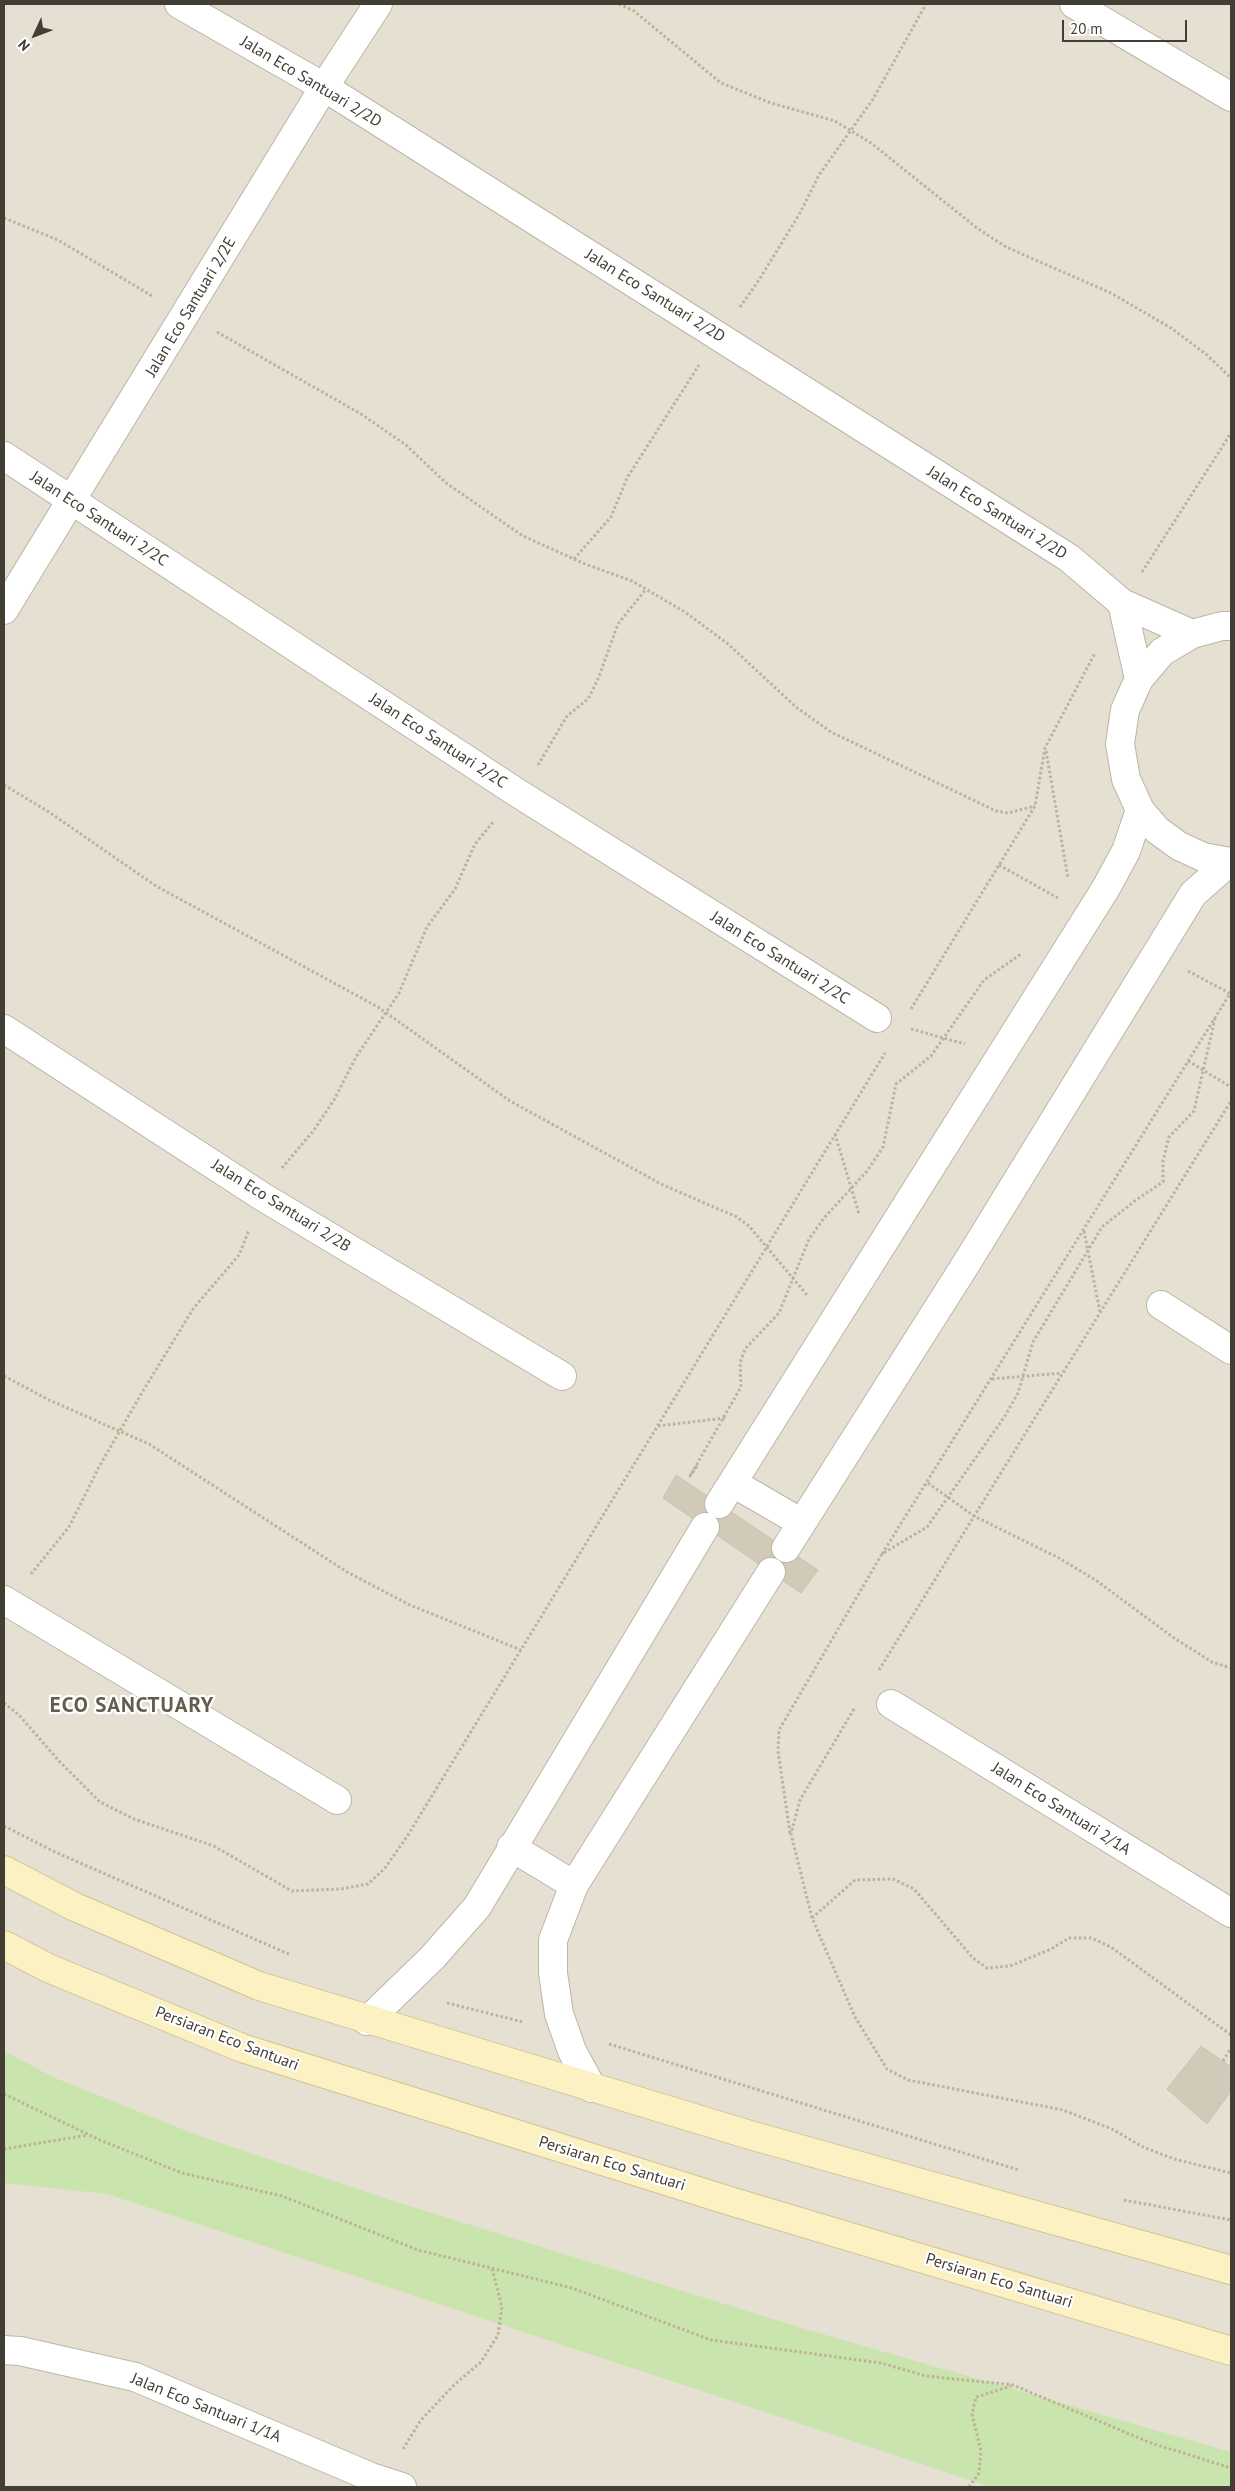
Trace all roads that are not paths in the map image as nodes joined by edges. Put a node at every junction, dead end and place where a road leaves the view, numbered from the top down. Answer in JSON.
{"nodes":[{"id":1,"x":178,"y":4,"type":"edge"},
{"id":2,"x":378,"y":4,"type":"edge"},
{"id":3,"x":1074,"y":4,"type":"edge"},
{"id":4,"x":324,"y":88,"type":"junction"},
{"id":5,"x":1231,"y":97,"type":"edge"},
{"id":6,"x":4,"y":456,"type":"edge"},
{"id":7,"x":72,"y":501,"type":"junction"},
{"id":8,"x":1122,"y":603,"type":"junction"},
{"id":9,"x":4,"y":610,"type":"edge"},
{"id":10,"x":1231,"y":626,"type":"edge"},
{"id":11,"x":1192,"y":634,"type":"junction"},
{"id":12,"x":1139,"y":679,"type":"junction"},
{"id":13,"x":1140,"y":810,"type":"junction"},
{"id":14,"x":1230,"y":862,"type":"edge"},
{"id":15,"x":877,"y":1018,"type":"dead end"},
{"id":16,"x":4,"y":1028,"type":"edge"},
{"id":17,"x":1161,"y":1305,"type":"dead end"},
{"id":18,"x":1231,"y":1350,"type":"edge"},
{"id":19,"x":562,"y":1376,"type":"dead end"},
{"id":20,"x":802,"y":1523,"type":"junction"},
{"id":21,"x":705,"y":1527,"type":"dead end"},
{"id":22,"x":786,"y":1548,"type":"dead end"},
{"id":23,"x":771,"y":1572,"type":"dead end"},
{"id":24,"x":6,"y":1602,"type":"edge"},
{"id":25,"x":892,"y":1704,"type":"dead end"},
{"id":26,"x":337,"y":1800,"type":"dead end"},
{"id":27,"x":511,"y":1848,"type":"junction"},
{"id":28,"x":4,"y":1870,"type":"edge"},
{"id":29,"x":574,"y":1885,"type":"junction"},
{"id":30,"x":1231,"y":1913,"type":"edge"},
{"id":31,"x":4,"y":1945,"type":"edge"},
{"id":32,"x":368,"y":2021,"type":"junction"},
{"id":33,"x":592,"y":2088,"type":"junction"},
{"id":34,"x":1231,"y":2270,"type":"edge"},
{"id":35,"x":4,"y":2350,"type":"edge"},
{"id":36,"x":1231,"y":2351,"type":"edge"},
{"id":37,"x":369,"y":2482,"type":"edge"},
{"id":38,"x":402,"y":2487,"type":"edge"}],
"edges":[{"from":1,"to":4,"type":"street","name":"Jalan Eco Santuari 2/2D"},
{"from":2,"to":4,"type":"street","name":"Jalan Eco Santuari 2/2E"},
{"from":3,"to":5,"type":"street"},
{"from":4,"to":7,"type":"street","name":"Jalan Eco Santuari 2/2E"},
{"from":4,"to":8,"type":"street","name":"Jalan Eco Santuari 2/2D"},
{"from":6,"to":7,"type":"street","name":"Jalan Eco Santuari 2/2C"},
{"from":7,"to":9,"type":"street","name":"Jalan Eco Santuari 2/2E"},
{"from":7,"to":15,"type":"street","name":"Jalan Eco Santuari 2/2C"},
{"from":8,"to":11,"type":"street","name":"Jalan Eco Santuari 2/2D"},
{"from":8,"to":12,"type":"street"},
{"from":10,"to":11,"type":"street"},
{"from":11,"to":12,"type":"street"},
{"from":12,"to":13,"type":"street"},
{"from":13,"to":14,"type":"street"},
{"from":13,"to":20,"type":"street"},
{"from":14,"to":20,"type":"street"},
{"from":16,"to":19,"type":"street","name":"Jalan Eco Santuari 2/2B"},
{"from":17,"to":18,"type":"street"},
{"from":20,"to":22,"type":"street"},
{"from":21,"to":27,"type":"street"},
{"from":23,"to":29,"type":"street"},
{"from":24,"to":26,"type":"street"},
{"from":25,"to":30,"type":"street","name":"Jalan Eco Santuari 2/1A"},
{"from":27,"to":29,"type":"street"},
{"from":27,"to":32,"type":"street"},
{"from":28,"to":32,"type":"street"},
{"from":29,"to":33,"type":"street"},
{"from":31,"to":36,"type":"street","name":"Persiaran Eco Santuari"},
{"from":32,"to":33,"type":"street"},
{"from":33,"to":34,"type":"street"},
{"from":35,"to":37,"type":"street","name":"Jalan Eco Santuari 1/1A"},
{"from":37,"to":38,"type":"street","name":"Jalan Eco Santuari 1/1A"}]}
